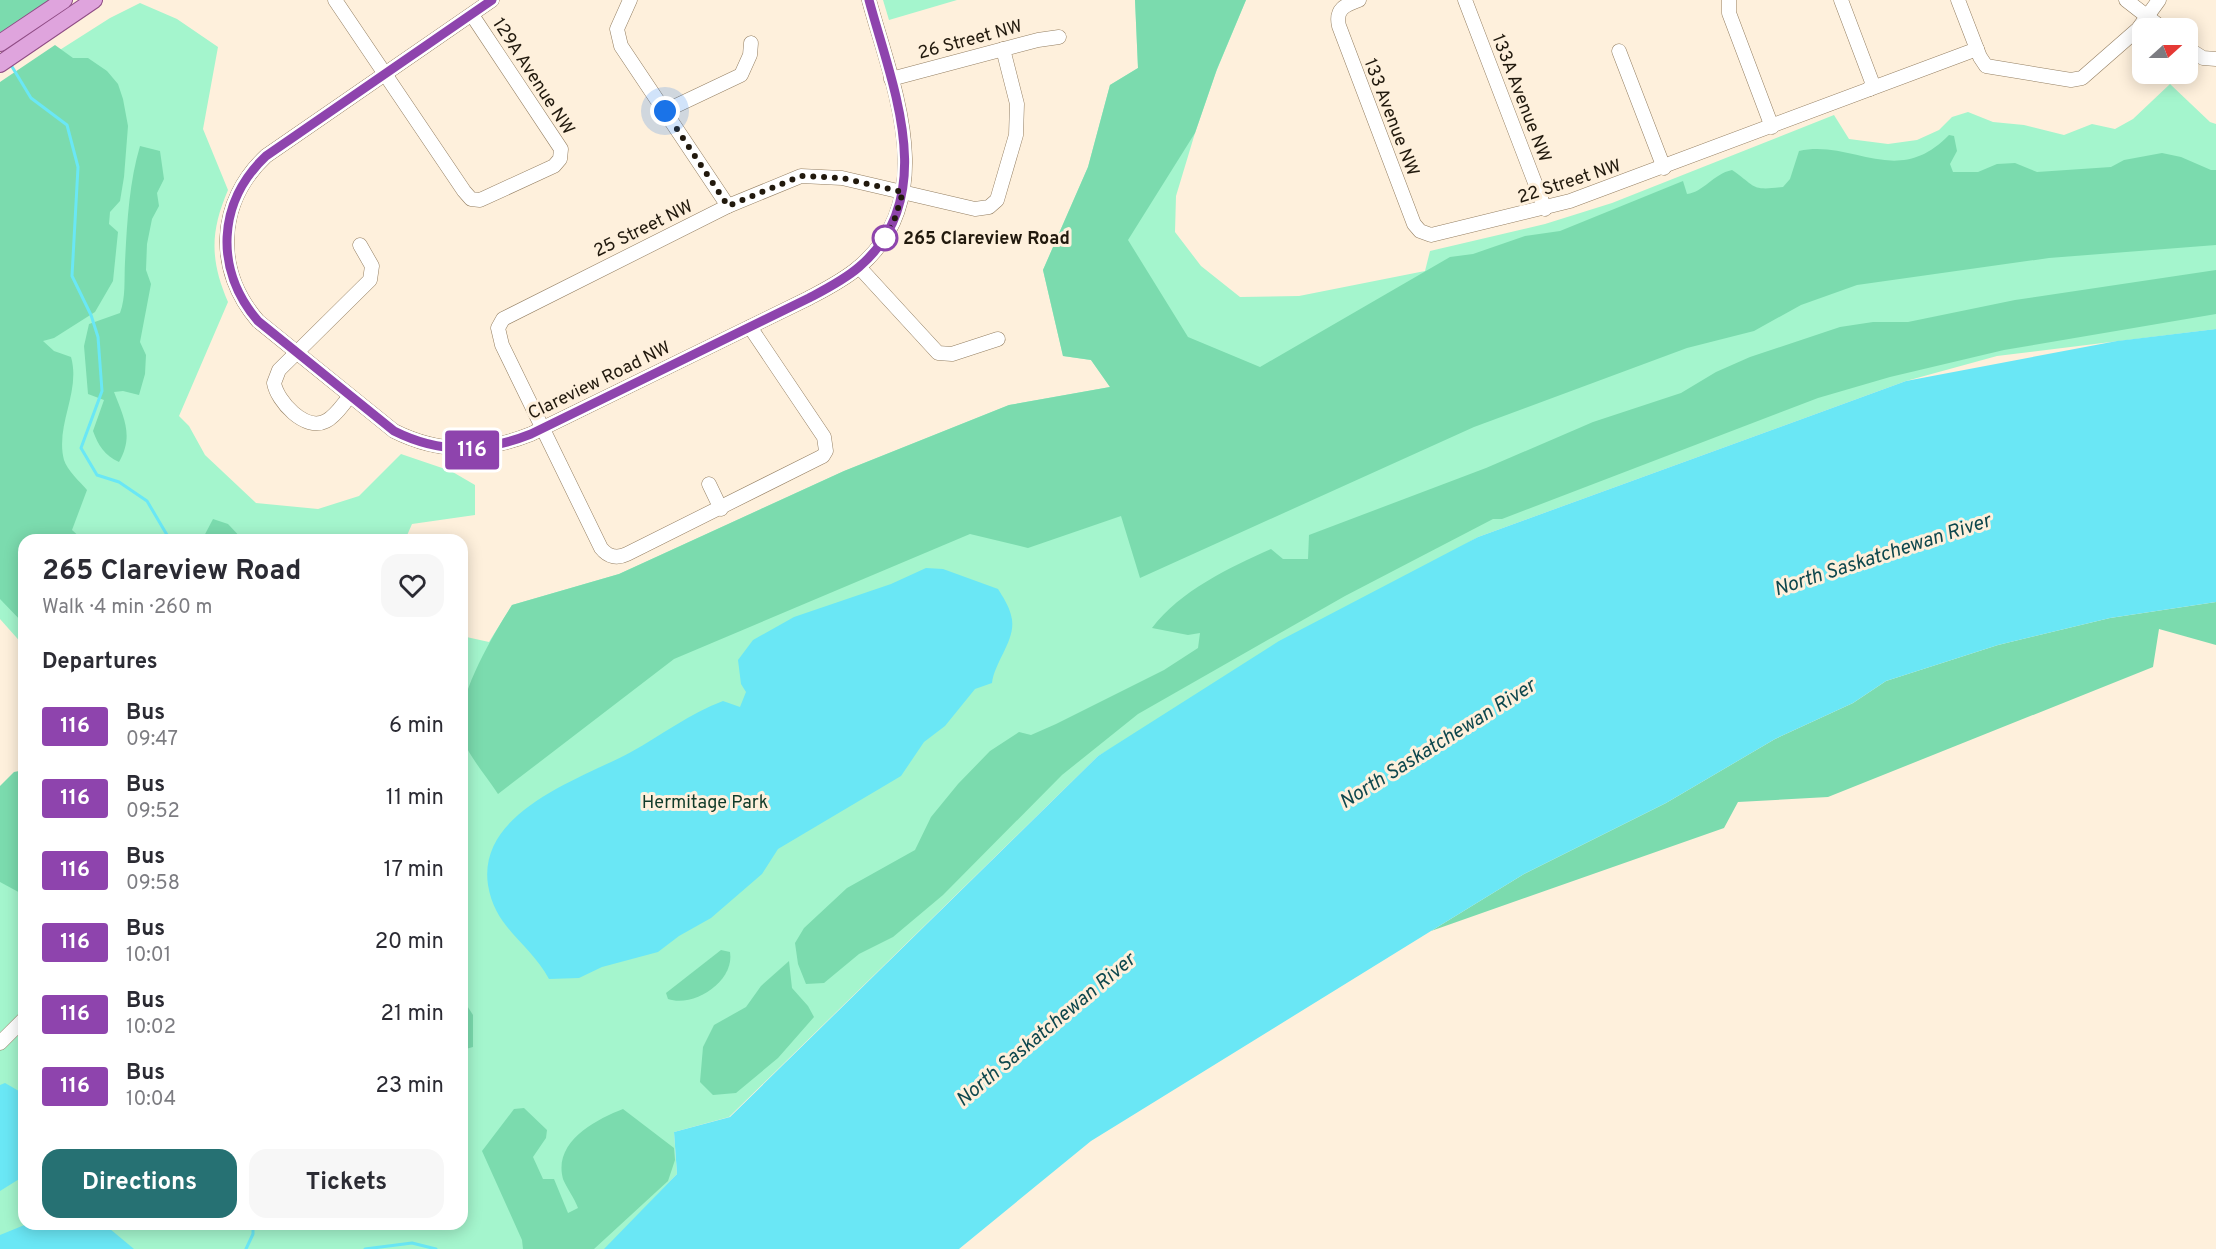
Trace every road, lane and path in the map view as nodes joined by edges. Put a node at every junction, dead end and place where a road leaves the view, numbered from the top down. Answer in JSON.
{"nodes":[{"id":1,"x":64,"y":0,"type":"edge"},
{"id":2,"x":94,"y":0,"type":"edge"},
{"id":3,"x":335,"y":0,"type":"edge"},
{"id":4,"x":492,"y":0,"type":"edge"},
{"id":5,"x":630,"y":0,"type":"edge"},
{"id":6,"x":869,"y":0,"type":"edge"},
{"id":7,"x":1359,"y":0,"type":"edge"},
{"id":8,"x":1466,"y":0,"type":"edge"},
{"id":9,"x":1729,"y":0,"type":"edge"},
{"id":10,"x":1841,"y":0,"type":"edge"},
{"id":11,"x":1958,"y":0,"type":"edge"},
{"id":12,"x":2126,"y":0,"type":"edge"},
{"id":13,"x":2159,"y":0,"type":"edge"},
{"id":14,"x":472,"y":15,"type":"junction"},
{"id":15,"x":2148,"y":17,"type":"junction"},
{"id":16,"x":1059,"y":37,"type":"dead end"},
{"id":17,"x":0,"y":43,"type":"edge"},
{"id":18,"x":751,"y":43,"type":"dead end"},
{"id":19,"x":1003,"y":49,"type":"junction"},
{"id":20,"x":1977,"y":49,"type":"junction"},
{"id":21,"x":1619,"y":51,"type":"dead end"},
{"id":22,"x":2198,"y":55,"type":"edge"},
{"id":23,"x":2216,"y":59,"type":"edge"},
{"id":24,"x":0,"y":64,"type":"edge"},
{"id":25,"x":384,"y":74,"type":"junction"},
{"id":26,"x":891,"y":78,"type":"junction"},
{"id":27,"x":1870,"y":89,"type":"junction"},
{"id":28,"x":665,"y":111,"type":"junction"},
{"id":29,"x":1772,"y":127,"type":"junction"},
{"id":30,"x":1664,"y":168,"type":"junction"},
{"id":31,"x":903,"y":192,"type":"junction"},
{"id":32,"x":728,"y":206,"type":"junction"},
{"id":33,"x":1545,"y":208,"type":"junction"},
{"id":34,"x":1424,"y":233,"type":"joint"},
{"id":35,"x":360,"y":245,"type":"dead end"},
{"id":36,"x":859,"y":267,"type":"junction"},
{"id":37,"x":750,"y":327,"type":"junction"},
{"id":38,"x":998,"y":339,"type":"dead end"},
{"id":39,"x":297,"y":354,"type":"junction"},
{"id":40,"x":350,"y":396,"type":"junction"},
{"id":41,"x":542,"y":428,"type":"junction"},
{"id":42,"x":709,"y":484,"type":"dead end"},
{"id":43,"x":721,"y":509,"type":"junction"},
{"id":44,"x":18,"y":1025,"type":"edge"},
{"id":45,"x":0,"y":1043,"type":"edge"}],
"edges":[{"from":1,"to":17,"type":"main road"},
{"from":2,"to":24,"type":"main road"},
{"from":3,"to":25,"type":"street"},
{"from":4,"to":14,"type":"street","name":"Clareview Road NW"},
{"from":5,"to":28,"type":"street"},
{"from":6,"to":26,"type":"street","name":"Clareview Road NW"},
{"from":7,"to":34,"type":"street","name":"133 Avenue NW"},
{"from":8,"to":33,"type":"street","name":"133A Avenue NW"},
{"from":9,"to":29,"type":"street"},
{"from":10,"to":27,"type":"street"},
{"from":11,"to":20,"type":"street"},
{"from":12,"to":15,"type":"street"},
{"from":13,"to":15,"type":"street"},
{"from":14,"to":25,"type":"street","name":"Clareview Road NW"},
{"from":14,"to":25,"type":"street","name":"129A Avenue NW"},
{"from":15,"to":20,"type":"street"},
{"from":16,"to":19,"type":"street","name":"26 Street NW"},
{"from":18,"to":28,"type":"street"},
{"from":19,"to":26,"type":"street","name":"26 Street NW"},
{"from":19,"to":31,"type":"street","name":"25 Street NW"},
{"from":20,"to":27,"type":"street","name":"22 Street NW"},
{"from":21,"to":30,"type":"street"},
{"from":22,"to":23,"type":"street"},
{"from":25,"to":39,"type":"street","name":"Clareview Road NW"},
{"from":26,"to":31,"type":"street","name":"Clareview Road NW"},
{"from":27,"to":29,"type":"street","name":"22 Street NW"},
{"from":28,"to":32,"type":"street"},
{"from":29,"to":30,"type":"street","name":"22 Street NW"},
{"from":30,"to":33,"type":"street","name":"22 Street NW"},
{"from":31,"to":32,"type":"street","name":"25 Street NW"},
{"from":31,"to":36,"type":"street","name":"Clareview Road NW"},
{"from":32,"to":41,"type":"street","name":"25 Street NW"},
{"from":33,"to":34,"type":"street","name":"22 Street NW"},
{"from":35,"to":39,"type":"street"},
{"from":36,"to":37,"type":"street","name":"Clareview Road NW"},
{"from":36,"to":38,"type":"street"},
{"from":37,"to":41,"type":"street","name":"Clareview Road NW"},
{"from":37,"to":43,"type":"street"},
{"from":39,"to":40,"type":"street","name":"Clareview Road NW"},
{"from":39,"to":40,"type":"street"},
{"from":40,"to":41,"type":"street","name":"Clareview Road NW"},
{"from":41,"to":43,"type":"street"},
{"from":42,"to":43,"type":"street"},
{"from":44,"to":45,"type":"street"}]}
